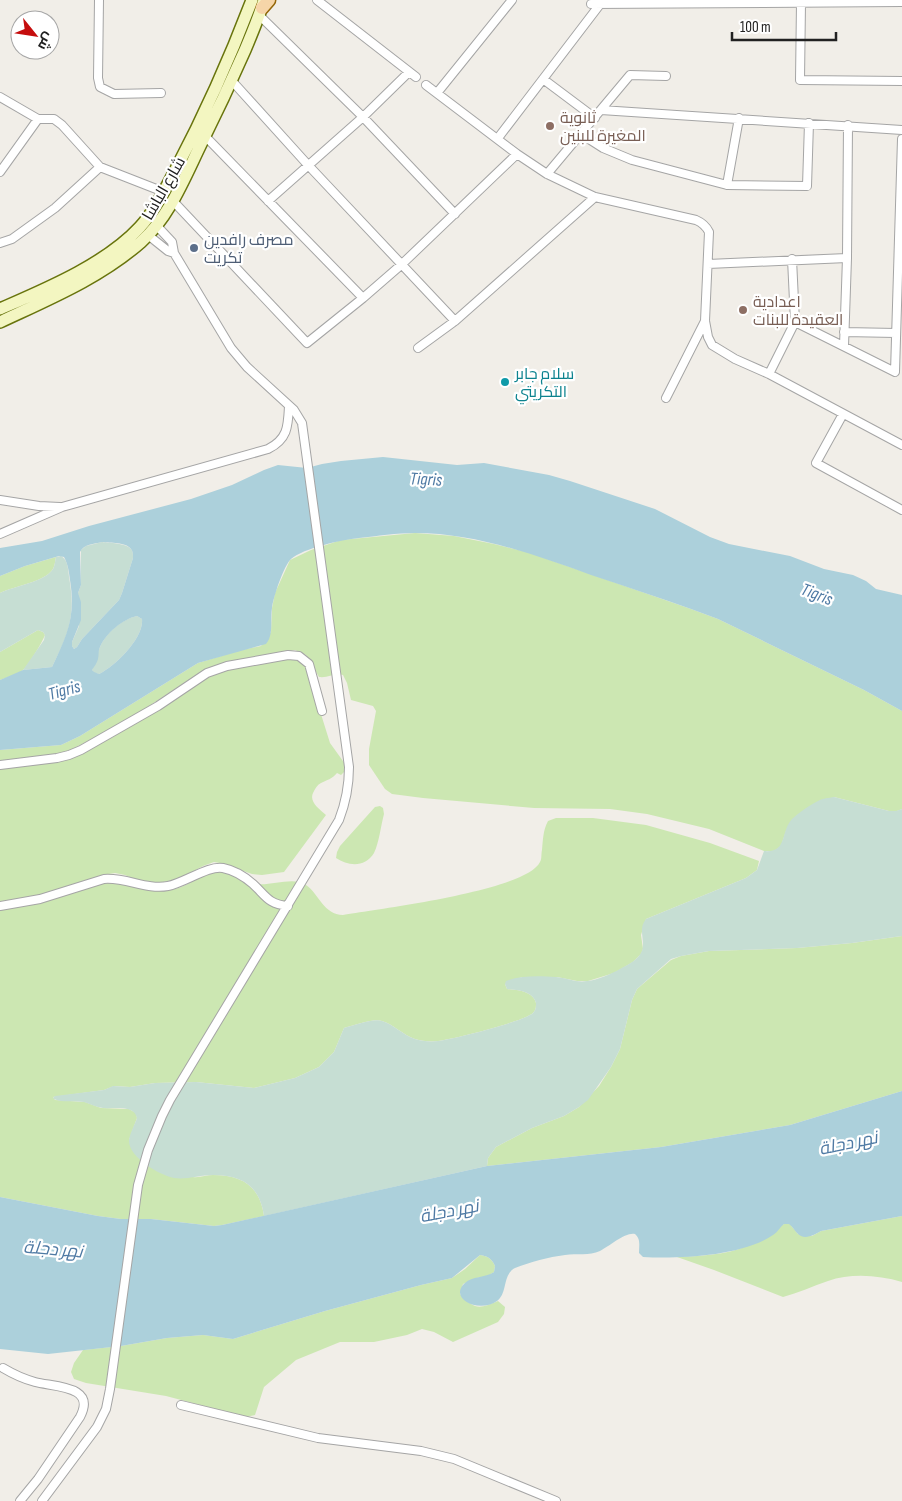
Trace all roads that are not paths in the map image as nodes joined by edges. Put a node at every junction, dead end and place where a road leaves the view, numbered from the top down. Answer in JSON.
{"nodes":[{"id":1,"x":99,"y":0,"type":"edge"},
{"id":2,"x":317,"y":0,"type":"edge"},
{"id":3,"x":512,"y":0,"type":"edge"},
{"id":4,"x":591,"y":2,"type":"edge"},
{"id":5,"x":601,"y":2,"type":"edge"},
{"id":6,"x":902,"y":2,"type":"edge"},
{"id":7,"x":801,"y":3,"type":"junction"},
{"id":8,"x":261,"y":5,"type":"edge"},
{"id":9,"x":591,"y":17,"type":"junction"},
{"id":10,"x":666,"y":76,"type":"dead end"},
{"id":11,"x":543,"y":79,"type":"junction"},
{"id":12,"x":232,"y":81,"type":"junction"},
{"id":13,"x":902,"y":81,"type":"edge"},
{"id":14,"x":426,"y":85,"type":"dead end"},
{"id":15,"x":436,"y":92,"type":"junction"},
{"id":16,"x":161,"y":93,"type":"dead end"},
{"id":17,"x":0,"y":97,"type":"edge"},
{"id":18,"x":601,"y":110,"type":"junction"},
{"id":19,"x":363,"y":117,"type":"junction"},
{"id":20,"x":595,"y":118,"type":"junction"},
{"id":21,"x":739,"y":118,"type":"junction"},
{"id":22,"x":38,"y":119,"type":"junction"},
{"id":23,"x":809,"y":123,"type":"junction"},
{"id":24,"x":848,"y":125,"type":"junction"},
{"id":25,"x":902,"y":130,"type":"edge"},
{"id":26,"x":581,"y":134,"type":"junction"},
{"id":27,"x":205,"y":136,"type":"junction"},
{"id":28,"x":498,"y":138,"type":"junction"},
{"id":29,"x":902,"y":139,"type":"edge"},
{"id":30,"x":517,"y":154,"type":"junction"},
{"id":31,"x":308,"y":165,"type":"junction"},
{"id":32,"x":100,"y":168,"type":"junction"},
{"id":33,"x":0,"y":172,"type":"edge"},
{"id":34,"x":547,"y":174,"type":"junction"},
{"id":35,"x":727,"y":185,"type":"junction"},
{"id":36,"x":164,"y":192,"type":"junction"},
{"id":37,"x":595,"y":197,"type":"junction"},
{"id":38,"x":173,"y":201,"type":"junction"},
{"id":39,"x":268,"y":201,"type":"junction"},
{"id":40,"x":455,"y":214,"type":"junction"},
{"id":41,"x":157,"y":226,"type":"junction"},
{"id":42,"x":148,"y":235,"type":"junction"},
{"id":43,"x":0,"y":243,"type":"edge"},
{"id":44,"x":174,"y":253,"type":"junction"},
{"id":45,"x":846,"y":258,"type":"junction"},
{"id":46,"x":792,"y":259,"type":"junction"},
{"id":47,"x":708,"y":264,"type":"junction"},
{"id":48,"x":401,"y":265,"type":"junction"},
{"id":49,"x":363,"y":298,"type":"junction"},
{"id":50,"x":0,"y":309,"type":"edge"},
{"id":51,"x":455,"y":321,"type":"junction"},
{"id":52,"x":704,"y":321,"type":"junction"},
{"id":53,"x":0,"y":322,"type":"edge"},
{"id":54,"x":795,"y":322,"type":"junction"},
{"id":55,"x":844,"y":332,"type":"junction"},
{"id":56,"x":896,"y":333,"type":"junction"},
{"id":57,"x":844,"y":346,"type":"junction"},
{"id":58,"x":418,"y":348,"type":"dead end"},
{"id":59,"x":769,"y":374,"type":"junction"},
{"id":60,"x":666,"y":398,"type":"dead end"},
{"id":61,"x":289,"y":406,"type":"junction"},
{"id":62,"x":843,"y":414,"type":"junction"},
{"id":63,"x":902,"y":445,"type":"edge"},
{"id":64,"x":0,"y":500,"type":"edge"},
{"id":65,"x":62,"y":507,"type":"junction"},
{"id":66,"x":902,"y":510,"type":"edge"},
{"id":67,"x":0,"y":534,"type":"edge"},
{"id":68,"x":322,"y":711,"type":"dead end"},
{"id":69,"x":0,"y":765,"type":"edge"},
{"id":70,"x":0,"y":906,"type":"edge"},
{"id":71,"x":288,"y":906,"type":"junction"},
{"id":72,"x":3,"y":1368,"type":"dead end"},
{"id":73,"x":181,"y":1405,"type":"dead end"},
{"id":74,"x":20,"y":1501,"type":"edge"},
{"id":75,"x":42,"y":1501,"type":"edge"},
{"id":76,"x":556,"y":1501,"type":"edge"}],
"edges":[{"from":1,"to":16,"type":"street"},
{"from":2,"to":19,"type":"street"},
{"from":3,"to":15,"type":"street"},
{"from":4,"to":5,"type":"street"},
{"from":4,"to":9,"type":"street"},
{"from":5,"to":7,"type":"street"},
{"from":5,"to":9,"type":"street"},
{"from":6,"to":7,"type":"street"},
{"from":7,"to":13,"type":"street"},
{"from":8,"to":12,"type":"main road"},
{"from":8,"to":19,"type":"street"},
{"from":8,"to":36,"type":"main road","name":"شارع الباشا"},
{"from":9,"to":11,"type":"street"},
{"from":10,"to":18,"type":"street"},
{"from":11,"to":20,"type":"street"},
{"from":11,"to":28,"type":"street"},
{"from":12,"to":27,"type":"main road"},
{"from":12,"to":31,"type":"street"},
{"from":14,"to":15,"type":"street"},
{"from":15,"to":28,"type":"street"},
{"from":17,"to":22,"type":"street"},
{"from":18,"to":20,"type":"street"},
{"from":18,"to":21,"type":"street"},
{"from":19,"to":31,"type":"street"},
{"from":19,"to":40,"type":"street"},
{"from":20,"to":26,"type":"street"},
{"from":21,"to":23,"type":"street"},
{"from":21,"to":35,"type":"street"},
{"from":22,"to":32,"type":"street"},
{"from":22,"to":33,"type":"street"},
{"from":23,"to":24,"type":"street"},
{"from":23,"to":35,"type":"street"},
{"from":24,"to":25,"type":"street"},
{"from":24,"to":45,"type":"street"},
{"from":26,"to":34,"type":"street"},
{"from":26,"to":35,"type":"street"},
{"from":27,"to":38,"type":"main road"},
{"from":27,"to":39,"type":"street"},
{"from":28,"to":30,"type":"street"},
{"from":29,"to":56,"type":"street"},
{"from":30,"to":34,"type":"street"},
{"from":30,"to":40,"type":"street"},
{"from":31,"to":39,"type":"street"},
{"from":31,"to":48,"type":"street"},
{"from":32,"to":36,"type":"street"},
{"from":32,"to":43,"type":"street"},
{"from":34,"to":37,"type":"street"},
{"from":36,"to":50,"type":"main road","name":"شارع الباشا"},
{"from":37,"to":47,"type":"street"},
{"from":37,"to":51,"type":"street"},
{"from":38,"to":41,"type":"main road"},
{"from":38,"to":49,"type":"street"},
{"from":39,"to":49,"type":"street"},
{"from":40,"to":48,"type":"street"},
{"from":41,"to":42,"type":"main road"},
{"from":41,"to":44,"type":"street"},
{"from":42,"to":44,"type":"street"},
{"from":42,"to":53,"type":"main road"},
{"from":44,"to":61,"type":"street"},
{"from":45,"to":46,"type":"street"},
{"from":45,"to":55,"type":"street"},
{"from":46,"to":47,"type":"street"},
{"from":46,"to":54,"type":"street"},
{"from":47,"to":52,"type":"street"},
{"from":48,"to":49,"type":"street"},
{"from":48,"to":51,"type":"street"},
{"from":51,"to":58,"type":"street"},
{"from":52,"to":59,"type":"street"},
{"from":52,"to":60,"type":"street"},
{"from":54,"to":57,"type":"street"},
{"from":54,"to":59,"type":"street"},
{"from":55,"to":56,"type":"street"},
{"from":55,"to":57,"type":"street"},
{"from":56,"to":57,"type":"street"},
{"from":59,"to":62,"type":"street"},
{"from":61,"to":65,"type":"street"},
{"from":61,"to":71,"type":"street"},
{"from":62,"to":63,"type":"street"},
{"from":62,"to":66,"type":"street"},
{"from":64,"to":65,"type":"street"},
{"from":65,"to":67,"type":"street"},
{"from":68,"to":69,"type":"street"},
{"from":70,"to":71,"type":"street"},
{"from":71,"to":75,"type":"street"},
{"from":72,"to":74,"type":"street"},
{"from":73,"to":76,"type":"street"}]}
